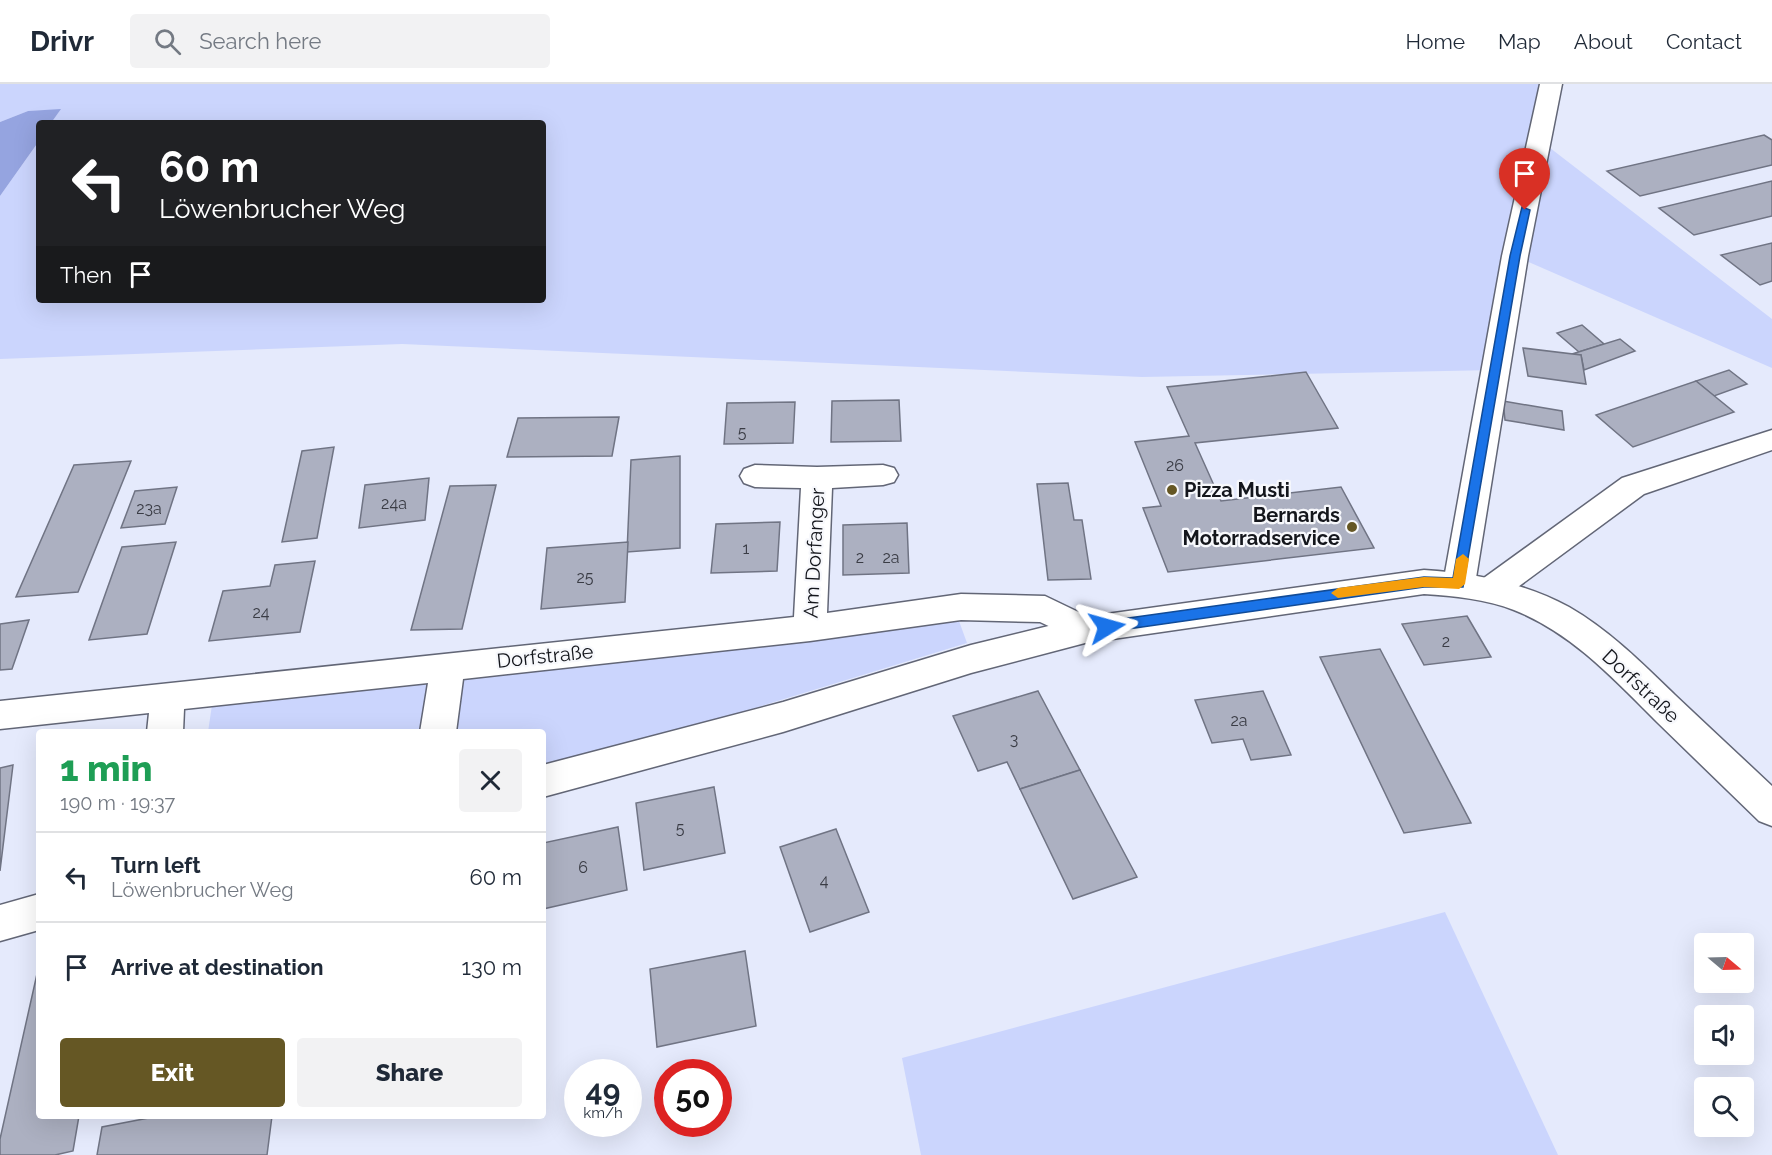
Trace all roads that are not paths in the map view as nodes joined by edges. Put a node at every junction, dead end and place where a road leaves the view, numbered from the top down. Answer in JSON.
{"nodes":[{"id":1,"x":1551,"y":84,"type":"edge"},
{"id":2,"x":1772,"y":440,"type":"edge"},
{"id":3,"x":883,"y":475,"type":"dead end"},
{"id":4,"x":755,"y":476,"type":"dead end"},
{"id":5,"x":817,"y":478,"type":"junction"},
{"id":6,"x":1459,"y":584,"type":"junction"},
{"id":7,"x":1491,"y":589,"type":"junction"},
{"id":8,"x":810,"y":628,"type":"junction"},
{"id":9,"x":1085,"y":630,"type":"junction"},
{"id":10,"x":447,"y":667,"type":"junction"},
{"id":11,"x":167,"y":696,"type":"junction"},
{"id":12,"x":0,"y":715,"type":"edge"},
{"id":13,"x":165,"y":729,"type":"edge"},
{"id":14,"x":438,"y":729,"type":"edge"},
{"id":15,"x":546,"y":780,"type":"edge"},
{"id":16,"x":1772,"y":810,"type":"edge"},
{"id":17,"x":36,"y":913,"type":"edge"},
{"id":18,"x":0,"y":923,"type":"edge"}],
"edges":[{"from":1,"to":6,"type":"street"},
{"from":2,"to":7,"type":"street"},
{"from":3,"to":5,"type":"street","name":"Am Dorfanger"},
{"from":4,"to":5,"type":"street","name":"Am Dorfanger"},
{"from":5,"to":8,"type":"street","name":"Am Dorfanger"},
{"from":6,"to":7,"type":"street","name":"Dorfstraße"},
{"from":6,"to":9,"type":"street","name":"Dorfstraße"},
{"from":7,"to":16,"type":"street","name":"Dorfstraße"},
{"from":8,"to":9,"type":"street","name":"Dorfstraße"},
{"from":8,"to":10,"type":"street","name":"Dorfstraße"},
{"from":9,"to":15,"type":"street","name":"Dorfstraße"},
{"from":10,"to":11,"type":"street","name":"Dorfstraße"},
{"from":10,"to":14,"type":"street"},
{"from":11,"to":12,"type":"street","name":"Dorfstraße"},
{"from":11,"to":13,"type":"street"},
{"from":17,"to":18,"type":"street"}]}
